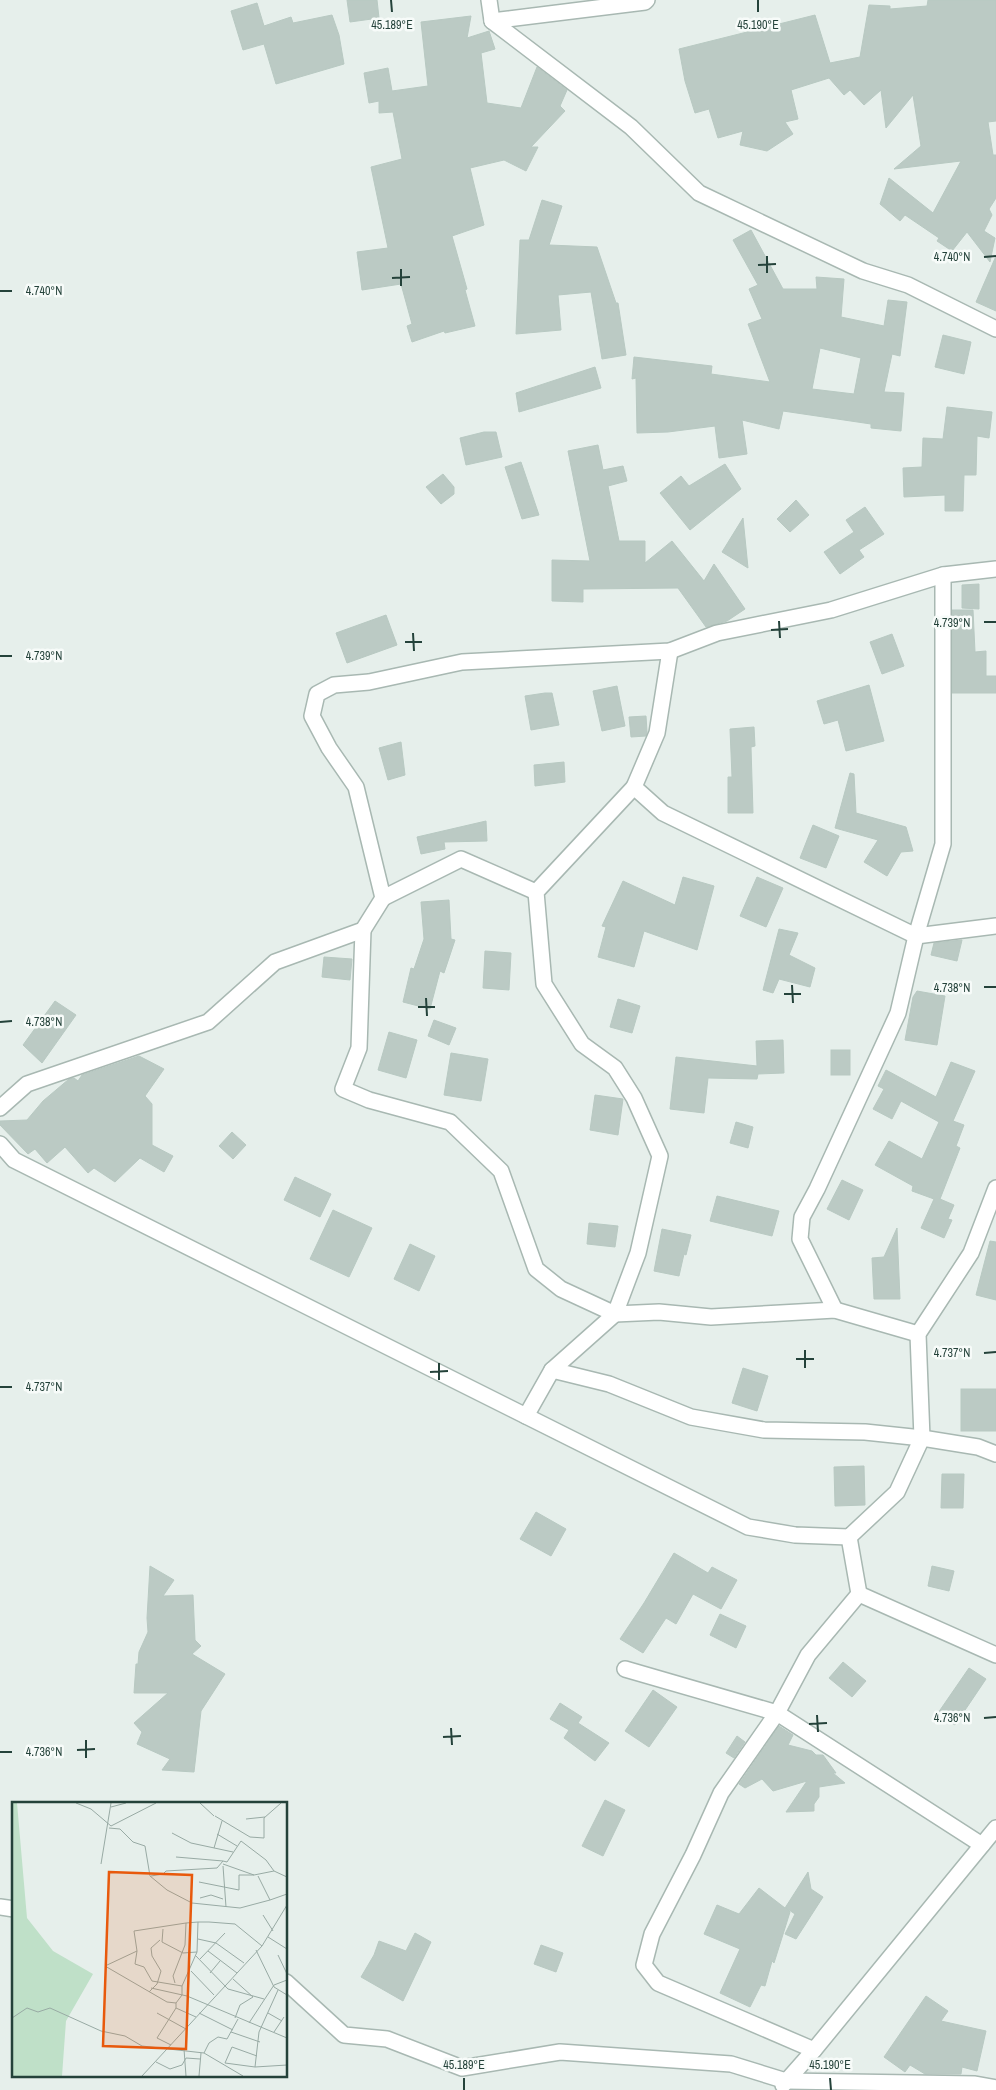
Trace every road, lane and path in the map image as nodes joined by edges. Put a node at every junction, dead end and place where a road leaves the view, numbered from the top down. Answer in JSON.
{"nodes":[{"id":1,"x":489,"y":0,"type":"edge"},
{"id":2,"x":647,"y":0,"type":"edge"},
{"id":3,"x":492,"y":21,"type":"junction"},
{"id":4,"x":996,"y":329,"type":"edge"},
{"id":5,"x":996,"y":569,"type":"edge"},
{"id":6,"x":943,"y":575,"type":"junction"},
{"id":7,"x":670,"y":651,"type":"junction"},
{"id":8,"x":634,"y":787,"type":"junction"},
{"id":9,"x":536,"y":892,"type":"junction"},
{"id":10,"x":383,"y":898,"type":"junction"},
{"id":11,"x":996,"y":926,"type":"edge"},
{"id":12,"x":363,"y":930,"type":"junction"},
{"id":13,"x":916,"y":936,"type":"junction"},
{"id":14,"x":0,"y":1108,"type":"edge"},
{"id":15,"x":0,"y":1144,"type":"edge"},
{"id":16,"x":996,"y":1188,"type":"edge"},
{"id":17,"x":835,"y":1310,"type":"junction"},
{"id":18,"x":615,"y":1314,"type":"junction"},
{"id":19,"x":918,"y":1334,"type":"junction"},
{"id":20,"x":552,"y":1370,"type":"junction"},
{"id":21,"x":526,"y":1416,"type":"junction"},
{"id":22,"x":922,"y":1438,"type":"junction"},
{"id":23,"x":996,"y":1454,"type":"edge"},
{"id":24,"x":849,"y":1537,"type":"junction"},
{"id":25,"x":859,"y":1594,"type":"junction"},
{"id":26,"x":996,"y":1655,"type":"edge"},
{"id":27,"x":625,"y":1669,"type":"dead end"},
{"id":28,"x":777,"y":1713,"type":"junction"},
{"id":29,"x":996,"y":1828,"type":"edge"},
{"id":30,"x":982,"y":1845,"type":"junction"},
{"id":31,"x":288,"y":1984,"type":"edge"},
{"id":32,"x":814,"y":2050,"type":"junction"},
{"id":33,"x":783,"y":2086,"type":"edge"},
{"id":34,"x":975,"y":2087,"type":"edge"},
{"id":35,"x":996,"y":2088,"type":"edge"}],
"edges":[{"from":1,"to":3,"type":"street"},
{"from":2,"to":3,"type":"street"},
{"from":3,"to":4,"type":"street"},
{"from":5,"to":6,"type":"street"},
{"from":6,"to":7,"type":"street"},
{"from":6,"to":13,"type":"street"},
{"from":7,"to":8,"type":"street"},
{"from":7,"to":10,"type":"street"},
{"from":8,"to":9,"type":"street"},
{"from":8,"to":13,"type":"street"},
{"from":9,"to":10,"type":"street"},
{"from":9,"to":18,"type":"street"},
{"from":10,"to":12,"type":"street"},
{"from":11,"to":13,"type":"street"},
{"from":12,"to":14,"type":"street"},
{"from":12,"to":18,"type":"street"},
{"from":13,"to":17,"type":"street"},
{"from":15,"to":21,"type":"street"},
{"from":16,"to":19,"type":"street"},
{"from":17,"to":18,"type":"street"},
{"from":17,"to":19,"type":"street"},
{"from":18,"to":20,"type":"street"},
{"from":19,"to":22,"type":"street"},
{"from":20,"to":21,"type":"street"},
{"from":20,"to":22,"type":"street"},
{"from":21,"to":24,"type":"street"},
{"from":22,"to":23,"type":"street"},
{"from":22,"to":24,"type":"street"},
{"from":24,"to":25,"type":"street"},
{"from":25,"to":26,"type":"street"},
{"from":25,"to":28,"type":"street"},
{"from":27,"to":28,"type":"street"},
{"from":28,"to":30,"type":"street"},
{"from":28,"to":32,"type":"street"},
{"from":29,"to":30,"type":"street"},
{"from":30,"to":32,"type":"street"},
{"from":31,"to":33,"type":"street"},
{"from":32,"to":33,"type":"street"},
{"from":33,"to":34,"type":"street"},
{"from":34,"to":35,"type":"street"}]}
